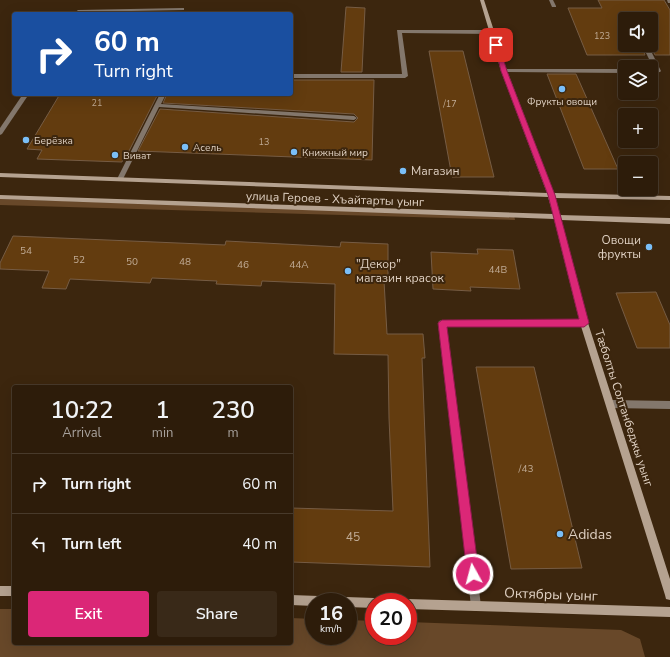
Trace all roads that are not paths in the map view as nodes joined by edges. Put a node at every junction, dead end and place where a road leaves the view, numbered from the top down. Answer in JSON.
{"nodes":[{"id":1,"x":482,"y":0,"type":"edge"},
{"id":2,"x":551,"y":0,"type":"edge"},
{"id":3,"x":554,"y":6,"type":"dead end"},
{"id":4,"x":182,"y":10,"type":"dead end"},
{"id":5,"x":77,"y":12,"type":"edge"},
{"id":6,"x":492,"y":32,"type":"junction"},
{"id":7,"x":504,"y":71,"type":"junction"},
{"id":8,"x":618,"y":71,"type":"edge"},
{"id":9,"x":293,"y":76,"type":"edge"},
{"id":10,"x":25,"y":96,"type":"edge"},
{"id":11,"x":162,"y":96,"type":"edge"},
{"id":12,"x":157,"y":105,"type":"junction"},
{"id":13,"x":354,"y":118,"type":"dead end"},
{"id":14,"x":0,"y":119,"type":"edge"},
{"id":15,"x":9,"y":120,"type":"junction"},
{"id":16,"x":0,"y":133,"type":"edge"},
{"id":17,"x":0,"y":175,"type":"edge"},
{"id":18,"x":120,"y":179,"type":"junction"},
{"id":19,"x":551,"y":195,"type":"junction"},
{"id":20,"x":0,"y":197,"type":"edge"},
{"id":21,"x":670,"y":198,"type":"edge"},
{"id":22,"x":557,"y":218,"type":"junction"},
{"id":23,"x":670,"y":221,"type":"edge"},
{"id":24,"x":584,"y":323,"type":"junction"},
{"id":25,"x":610,"y":404,"type":"junction"},
{"id":26,"x":670,"y":405,"type":"edge"},
{"id":27,"x":0,"y":591,"type":"edge"},
{"id":28,"x":12,"y":591,"type":"edge"},
{"id":29,"x":670,"y":595,"type":"edge"},
{"id":30,"x":293,"y":600,"type":"edge"},
{"id":31,"x":365,"y":602,"type":"edge"},
{"id":32,"x":417,"y":604,"type":"edge"},
{"id":33,"x":476,"y":606,"type":"junction"},
{"id":34,"x":670,"y":612,"type":"edge"}],
"edges":[{"from":1,"to":6,"type":"street","name":"Тæболты Солтанбеджы уынг"},
{"from":2,"to":3,"type":"lane"},
{"from":4,"to":5,"type":"lane"},
{"from":6,"to":7,"type":"street","name":"Тæболты Солтанбеджы уынг"},
{"from":6,"to":9,"type":"lane"},
{"from":7,"to":8,"type":"lane"},
{"from":7,"to":19,"type":"street","name":"Тæболты Солтанбеджы уынг"},
{"from":10,"to":15,"type":"lane"},
{"from":11,"to":12,"type":"lane"},
{"from":12,"to":13,"type":"lane"},
{"from":12,"to":18,"type":"lane"},
{"from":14,"to":15,"type":"lane"},
{"from":15,"to":16,"type":"lane"},
{"from":17,"to":18,"type":"street","name":"улица Героев - Хъайтарты уынг"},
{"from":18,"to":19,"type":"street","name":"улица Героев - Хъайтарты уынг"},
{"from":19,"to":21,"type":"street","name":"улица Героев - Хъайтарты уынг"},
{"from":19,"to":22,"type":"street","name":"Тæболты Солтанбеджы уынг"},
{"from":20,"to":22,"type":"street","name":"улица Героев - Хъайтарты уынг"},
{"from":22,"to":23,"type":"street","name":"улица Героев - Хъайтарты уынг"},
{"from":22,"to":24,"type":"street","name":"Тæболты Солтанбеджы уынг"},
{"from":24,"to":25,"type":"street","name":"Тæболты Солтанбеджы уынг"},
{"from":24,"to":33,"type":"lane"},
{"from":25,"to":26,"type":"lane"},
{"from":25,"to":29,"type":"street","name":"Тæболты Солтанбеджы уынг"},
{"from":27,"to":28,"type":"street"},
{"from":30,"to":31,"type":"street"},
{"from":32,"to":33,"type":"street","name":"Октябры уынг"},
{"from":33,"to":34,"type":"street","name":"Октябры уынг"}]}
